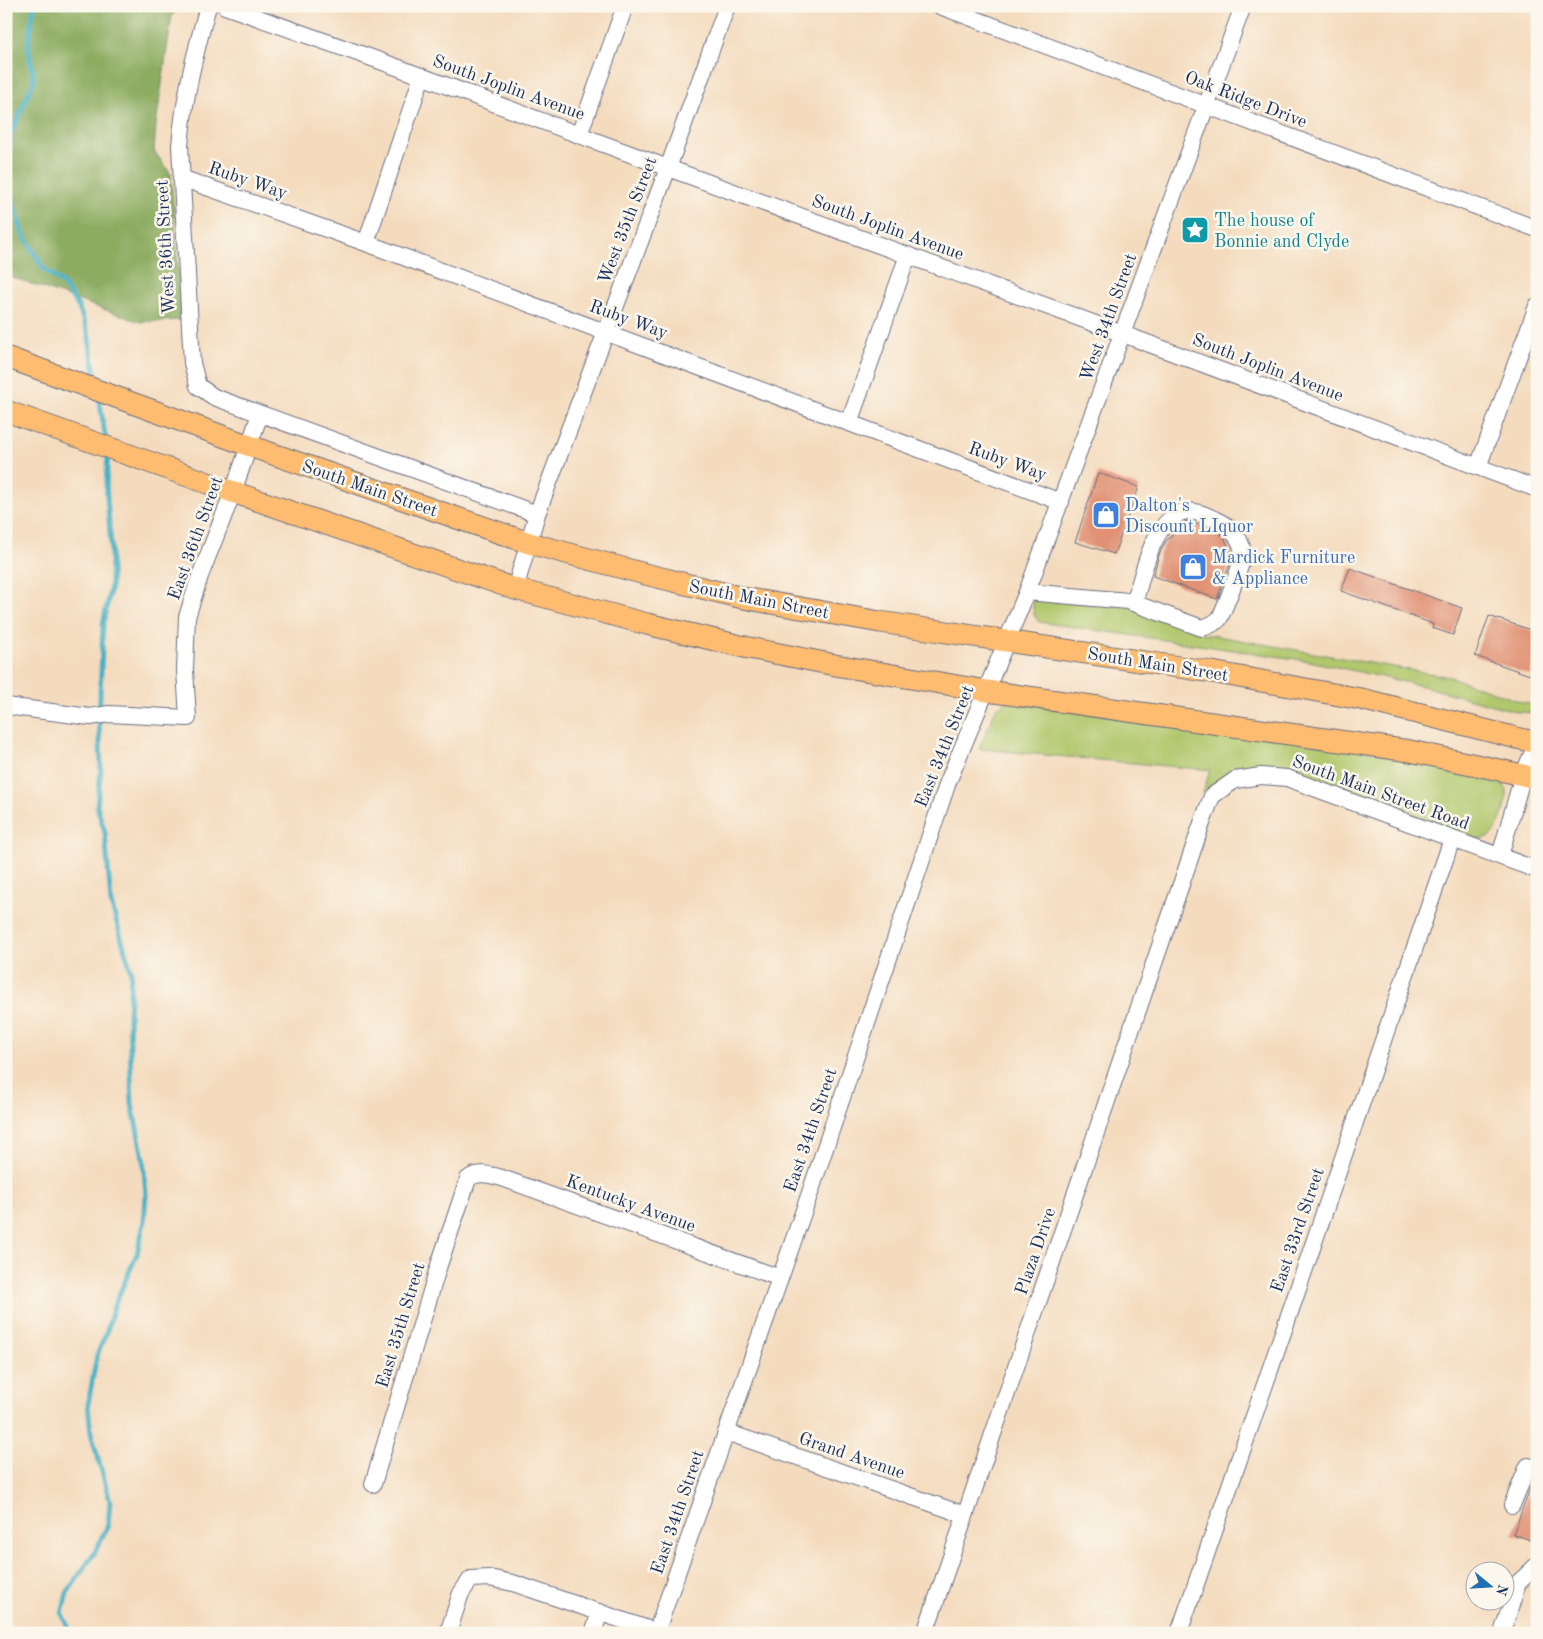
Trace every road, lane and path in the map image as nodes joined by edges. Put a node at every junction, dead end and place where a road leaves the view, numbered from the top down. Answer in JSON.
{"nodes":[{"id":1,"x":208,"y":6,"type":"edge"},
{"id":2,"x":225,"y":6,"type":"edge"},
{"id":3,"x":624,"y":6,"type":"edge"},
{"id":4,"x":727,"y":6,"type":"edge"},
{"id":5,"x":940,"y":6,"type":"edge"},
{"id":6,"x":1243,"y":6,"type":"edge"},
{"id":7,"x":422,"y":76,"type":"junction"},
{"id":8,"x":1208,"y":106,"type":"junction"},
{"id":9,"x":580,"y":135,"type":"junction"},
{"id":10,"x":668,"y":168,"type":"junction"},
{"id":11,"x":181,"y":178,"type":"junction"},
{"id":12,"x":1537,"y":229,"type":"edge"},
{"id":13,"x":366,"y":243,"type":"junction"},
{"id":14,"x":908,"y":255,"type":"junction"},
{"id":15,"x":1537,"y":306,"type":"edge"},
{"id":16,"x":606,"y":332,"type":"junction"},
{"id":17,"x":1123,"y":334,"type":"junction"},
{"id":18,"x":6,"y":357,"type":"edge"},
{"id":19,"x":6,"y":411,"type":"edge"},
{"id":20,"x":260,"y":414,"type":"junction"},
{"id":21,"x":849,"y":423,"type":"junction"},
{"id":22,"x":250,"y":446,"type":"junction"},
{"id":23,"x":1478,"y":467,"type":"junction"},
{"id":24,"x":1537,"y":489,"type":"edge"},
{"id":25,"x":233,"y":492,"type":"junction"},
{"id":26,"x":1061,"y":502,"type":"junction"},
{"id":27,"x":537,"y":514,"type":"junction"},
{"id":28,"x":529,"y":543,"type":"junction"},
{"id":29,"x":514,"y":588,"type":"junction"},
{"id":30,"x":1027,"y":592,"type":"junction"},
{"id":31,"x":1134,"y":603,"type":"junction"},
{"id":32,"x":1006,"y":641,"type":"junction"},
{"id":33,"x":987,"y":691,"type":"junction"},
{"id":34,"x":6,"y":706,"type":"edge"},
{"id":35,"x":1537,"y":743,"type":"edge"},
{"id":36,"x":1530,"y":777,"type":"edge"},
{"id":37,"x":1452,"y":839,"type":"junction"},
{"id":38,"x":1500,"y":856,"type":"junction"},
{"id":39,"x":1537,"y":870,"type":"edge"},
{"id":40,"x":1182,"y":882,"type":"joint"},
{"id":41,"x":468,"y":1179,"type":"joint"},
{"id":42,"x":780,"y":1278,"type":"junction"},
{"id":43,"x":726,"y":1432,"type":"junction"},
{"id":44,"x":1537,"y":1468,"type":"edge"},
{"id":45,"x":373,"y":1484,"type":"dead end"},
{"id":46,"x":1512,"y":1506,"type":"dead end"},
{"id":47,"x":965,"y":1515,"type":"junction"},
{"id":48,"x":1537,"y":1565,"type":"edge"},
{"id":49,"x":600,"y":1612,"type":"junction"},
{"id":50,"x":448,"y":1633,"type":"edge"},
{"id":51,"x":593,"y":1633,"type":"edge"},
{"id":52,"x":656,"y":1633,"type":"edge"},
{"id":53,"x":925,"y":1633,"type":"edge"},
{"id":54,"x":1179,"y":1633,"type":"edge"},
{"id":55,"x":1502,"y":1633,"type":"edge"}],
"edges":[{"from":1,"to":11,"type":"street","name":"West 36th Street"},
{"from":2,"to":7,"type":"street","name":"South Joplin Avenue"},
{"from":3,"to":9,"type":"street"},
{"from":4,"to":10,"type":"street","name":"West 35th Street"},
{"from":5,"to":8,"type":"street","name":"Oak Ridge Drive"},
{"from":6,"to":8,"type":"street","name":"West 34th Street"},
{"from":7,"to":9,"type":"street","name":"South Joplin Avenue"},
{"from":7,"to":13,"type":"street"},
{"from":8,"to":12,"type":"street","name":"Oak Ridge Drive"},
{"from":8,"to":17,"type":"street","name":"West 34th Street"},
{"from":9,"to":10,"type":"street","name":"South Joplin Avenue"},
{"from":10,"to":14,"type":"street","name":"South Joplin Avenue"},
{"from":10,"to":16,"type":"street","name":"West 35th Street"},
{"from":11,"to":13,"type":"street","name":"Ruby Way"},
{"from":11,"to":20,"type":"street","name":"West 36th Street"},
{"from":13,"to":16,"type":"street","name":"Ruby Way"},
{"from":14,"to":17,"type":"street","name":"South Joplin Avenue"},
{"from":14,"to":21,"type":"street"},
{"from":15,"to":23,"type":"street"},
{"from":16,"to":21,"type":"street","name":"Ruby Way"},
{"from":16,"to":27,"type":"street","name":"West 35th Street"},
{"from":17,"to":23,"type":"street","name":"South Joplin Avenue"},
{"from":17,"to":26,"type":"street","name":"West 34th Street"},
{"from":18,"to":22,"type":"main road","name":"South Main Street"},
{"from":19,"to":25,"type":"main road"},
{"from":20,"to":22,"type":"street"},
{"from":20,"to":27,"type":"street"},
{"from":21,"to":26,"type":"street","name":"Ruby Way"},
{"from":22,"to":25,"type":"street","name":"East 36th Street"},
{"from":22,"to":28,"type":"main road","name":"South Main Street"},
{"from":23,"to":24,"type":"street","name":"South Joplin Avenue"},
{"from":25,"to":29,"type":"main road"},
{"from":25,"to":34,"type":"street","name":"East 36th Street"},
{"from":26,"to":30,"type":"street","name":"West 34th Street"},
{"from":27,"to":28,"type":"street","name":"West 35th Street"},
{"from":28,"to":29,"type":"street","name":"West 35th Street"},
{"from":28,"to":32,"type":"main road","name":"South Main Street"},
{"from":29,"to":33,"type":"main road"},
{"from":30,"to":31,"type":"street"},
{"from":30,"to":32,"type":"street","name":"West 34th Street"},
{"from":31,"to":31,"type":"street"},
{"from":32,"to":33,"type":"street","name":"East 34th Street"},
{"from":32,"to":35,"type":"main road","name":"South Main Street"},
{"from":33,"to":36,"type":"main road"},
{"from":33,"to":42,"type":"street","name":"East 34th Street"},
{"from":35,"to":36,"type":"street"},
{"from":36,"to":38,"type":"street"},
{"from":37,"to":38,"type":"street","name":"South Main Street Road"},
{"from":37,"to":40,"type":"street","name":"South Main Street Road"},
{"from":37,"to":54,"type":"street","name":"East 33rd Street"},
{"from":38,"to":39,"type":"street","name":"South Main Street Road"},
{"from":40,"to":47,"type":"street","name":"Plaza Drive"},
{"from":41,"to":42,"type":"street","name":"Kentucky Avenue"},
{"from":41,"to":45,"type":"street","name":"East 35th Street"},
{"from":42,"to":43,"type":"street","name":"East 34th Street"},
{"from":43,"to":47,"type":"street","name":"Grand Avenue"},
{"from":43,"to":52,"type":"street","name":"East 34th Street"},
{"from":44,"to":46,"type":"street"},
{"from":47,"to":53,"type":"street","name":"Plaza Drive"},
{"from":48,"to":55,"type":"street"},
{"from":49,"to":50,"type":"street"},
{"from":49,"to":51,"type":"street"},
{"from":49,"to":52,"type":"street"}]}
